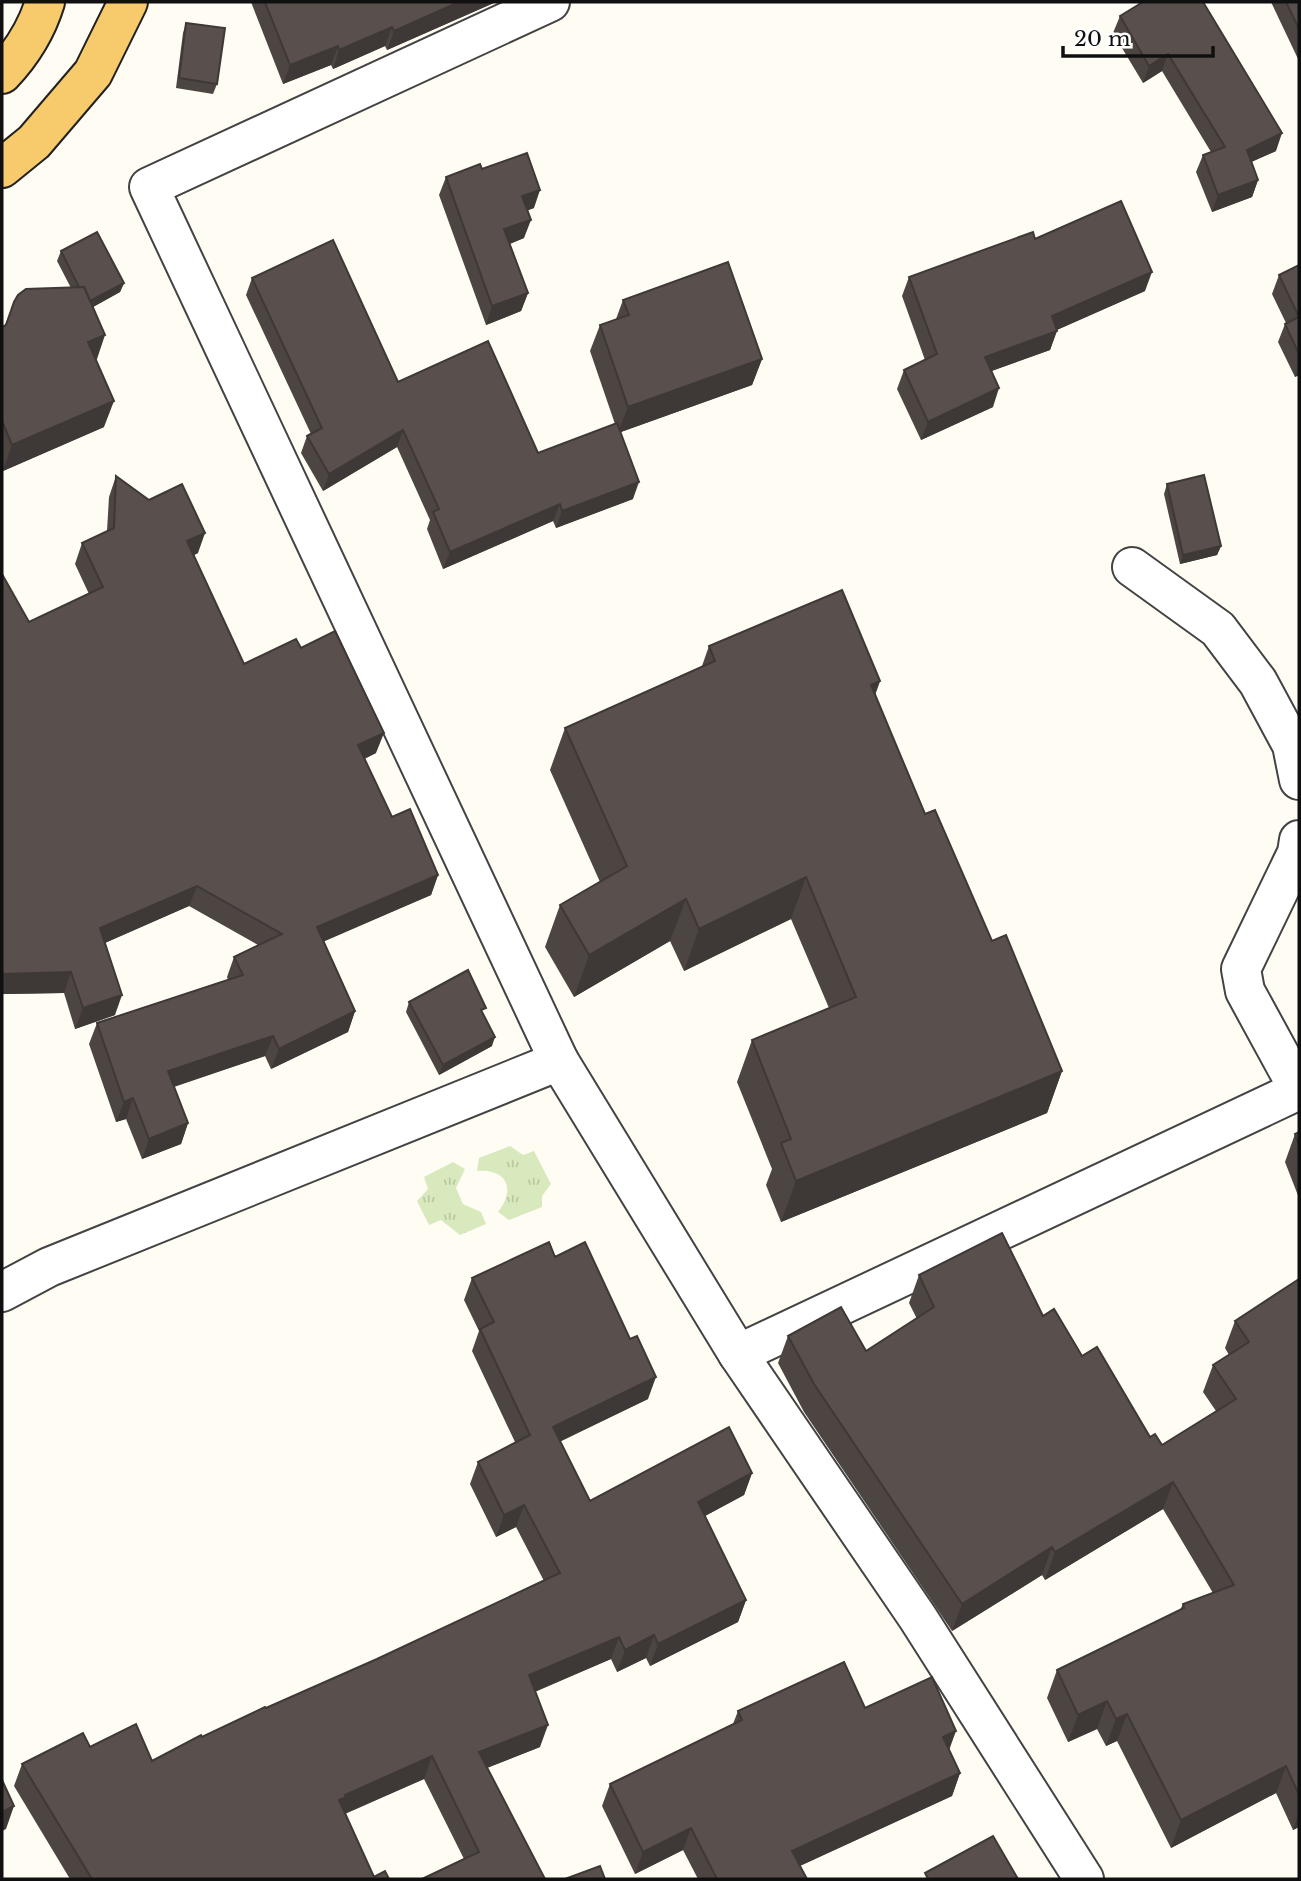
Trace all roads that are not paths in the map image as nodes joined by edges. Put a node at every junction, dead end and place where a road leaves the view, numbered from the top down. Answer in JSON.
{"nodes":[{"id":1,"x":45,"y":2,"type":"edge"},
{"id":2,"x":128,"y":2,"type":"edge"},
{"id":3,"x":543,"y":3,"type":"edge"},
{"id":4,"x":2,"y":74,"type":"edge"},
{"id":5,"x":2,"y":168,"type":"edge"},
{"id":6,"x":1132,"y":567,"type":"dead end"},
{"id":7,"x":1299,"y":780,"type":"edge"},
{"id":8,"x":1299,"y":840,"type":"edge"},
{"id":9,"x":559,"y":1061,"type":"junction"},
{"id":10,"x":1299,"y":1090,"type":"edge"},
{"id":11,"x":2,"y":1292,"type":"edge"},
{"id":12,"x":738,"y":1354,"type":"junction"},
{"id":13,"x":1084,"y":1879,"type":"edge"}],
"edges":[{"from":1,"to":4,"type":"main road"},
{"from":2,"to":5,"type":"main road"},
{"from":3,"to":9,"type":"street"},
{"from":6,"to":7,"type":"street"},
{"from":8,"to":10,"type":"street"},
{"from":9,"to":11,"type":"street"},
{"from":9,"to":12,"type":"street"},
{"from":10,"to":12,"type":"street"},
{"from":12,"to":13,"type":"street"}]}
